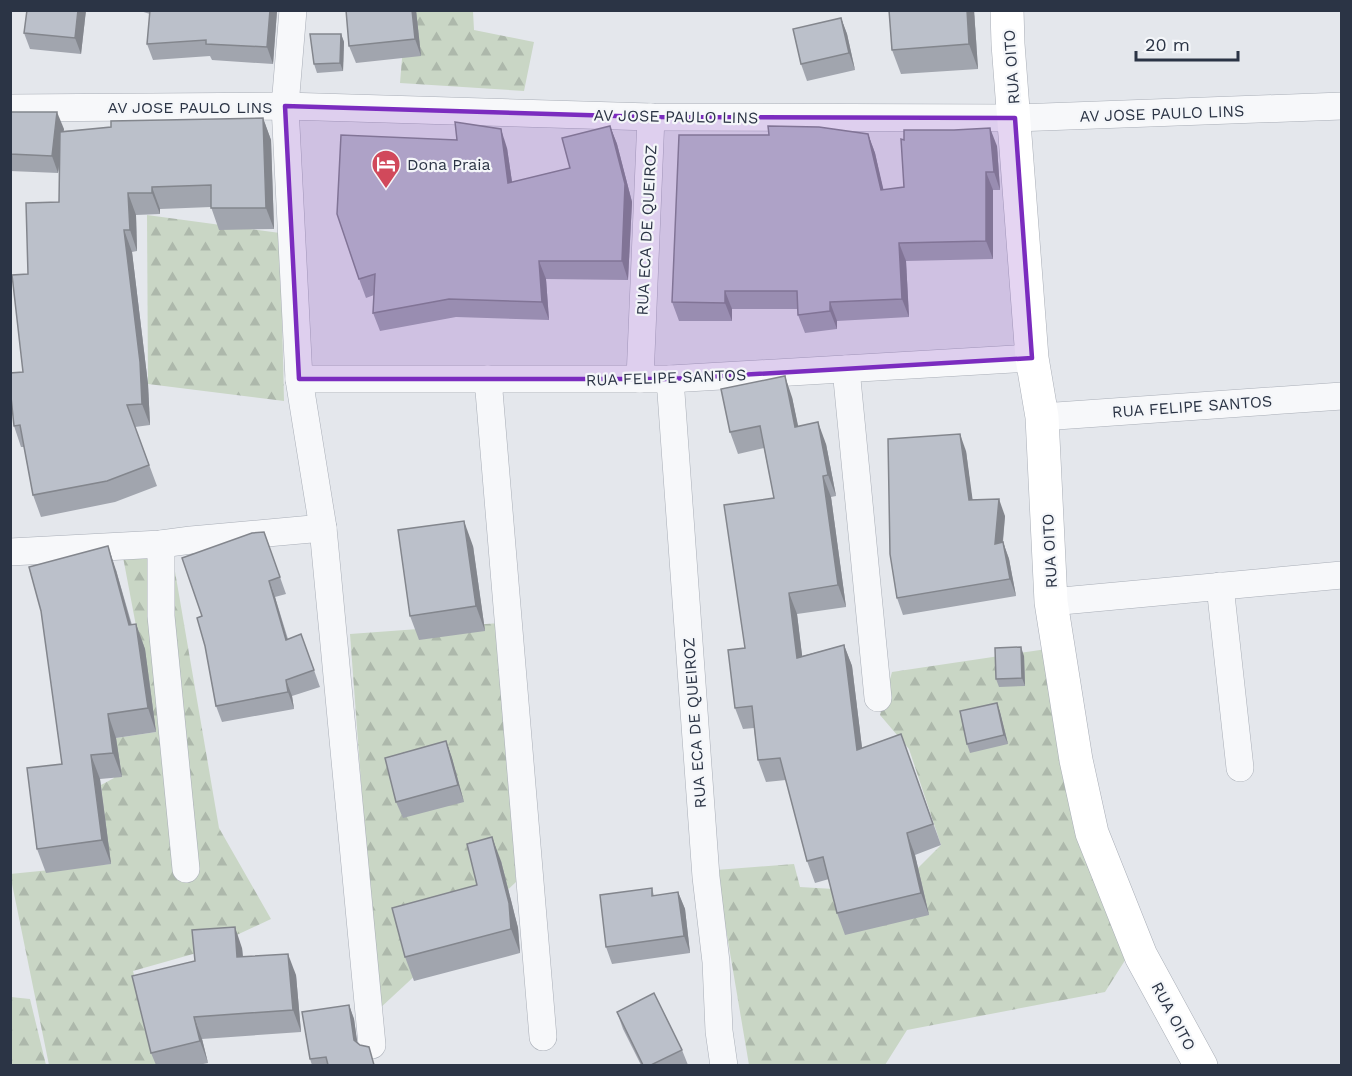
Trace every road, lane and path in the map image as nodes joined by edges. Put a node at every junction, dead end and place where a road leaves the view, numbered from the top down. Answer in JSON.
{"nodes":[{"id":1,"x":293,"y":10,"type":"edge"},
{"id":2,"x":1008,"y":10,"type":"edge"},
{"id":3,"x":285,"y":106,"type":"junction"},
{"id":4,"x":1341,"y":106,"type":"edge"},
{"id":5,"x":10,"y":108,"type":"edge"},
{"id":6,"x":651,"y":117,"type":"junction"},
{"id":7,"x":1015,"y":118,"type":"junction"},
{"id":8,"x":1032,"y":358,"type":"junction"},
{"id":9,"x":846,"y":369,"type":"junction"},
{"id":10,"x":299,"y":379,"type":"junction"},
{"id":11,"x":488,"y":379,"type":"junction"},
{"id":12,"x":640,"y":379,"type":"junction"},
{"id":13,"x":670,"y":379,"type":"junction"},
{"id":14,"x":1341,"y":396,"type":"edge"},
{"id":15,"x":1042,"y":417,"type":"junction"},
{"id":16,"x":323,"y":528,"type":"junction"},
{"id":17,"x":161,"y":544,"type":"junction"},
{"id":18,"x":10,"y":552,"type":"edge"},
{"id":19,"x":1341,"y":575,"type":"edge"},
{"id":20,"x":1220,"y":586,"type":"junction"},
{"id":21,"x":1051,"y":602,"type":"junction"},
{"id":22,"x":878,"y":698,"type":"dead end"},
{"id":23,"x":1240,"y":768,"type":"dead end"},
{"id":24,"x":186,"y":869,"type":"dead end"},
{"id":25,"x":543,"y":1037,"type":"dead end"},
{"id":26,"x":372,"y":1045,"type":"dead end"},
{"id":27,"x":724,"y":1065,"type":"edge"},
{"id":28,"x":1201,"y":1065,"type":"edge"}],
"edges":[{"from":1,"to":3,"type":"street"},
{"from":2,"to":7,"type":"main road","name":"RUA OITO"},
{"from":3,"to":5,"type":"street","name":"AV JOSE PAULO LINS"},
{"from":3,"to":6,"type":"street","name":"AV JOSE PAULO LINS"},
{"from":3,"to":10,"type":"street"},
{"from":4,"to":7,"type":"street","name":"AV JOSE PAULO LINS"},
{"from":6,"to":7,"type":"street","name":"AV JOSE PAULO LINS"},
{"from":6,"to":12,"type":"street","name":"RUA ECA DE QUEIROZ"},
{"from":7,"to":8,"type":"main road","name":"RUA OITO"},
{"from":8,"to":9,"type":"street","name":"RUA FELIPE SANTOS"},
{"from":8,"to":15,"type":"main road","name":"RUA OITO"},
{"from":9,"to":13,"type":"street","name":"RUA FELIPE SANTOS"},
{"from":9,"to":22,"type":"street"},
{"from":10,"to":11,"type":"street","name":"RUA FELIPE SANTOS"},
{"from":10,"to":16,"type":"street"},
{"from":11,"to":12,"type":"street","name":"RUA FELIPE SANTOS"},
{"from":11,"to":25,"type":"street"},
{"from":12,"to":13,"type":"street","name":"RUA FELIPE SANTOS"},
{"from":13,"to":27,"type":"street","name":"RUA ECA DE QUEIROZ"},
{"from":14,"to":15,"type":"street","name":"RUA FELIPE SANTOS"},
{"from":15,"to":21,"type":"main road","name":"RUA OITO"},
{"from":16,"to":17,"type":"street"},
{"from":16,"to":26,"type":"street"},
{"from":17,"to":18,"type":"street"},
{"from":17,"to":24,"type":"street"},
{"from":19,"to":20,"type":"street"},
{"from":20,"to":21,"type":"street"},
{"from":20,"to":23,"type":"street"},
{"from":21,"to":28,"type":"main road","name":"RUA OITO"}]}
